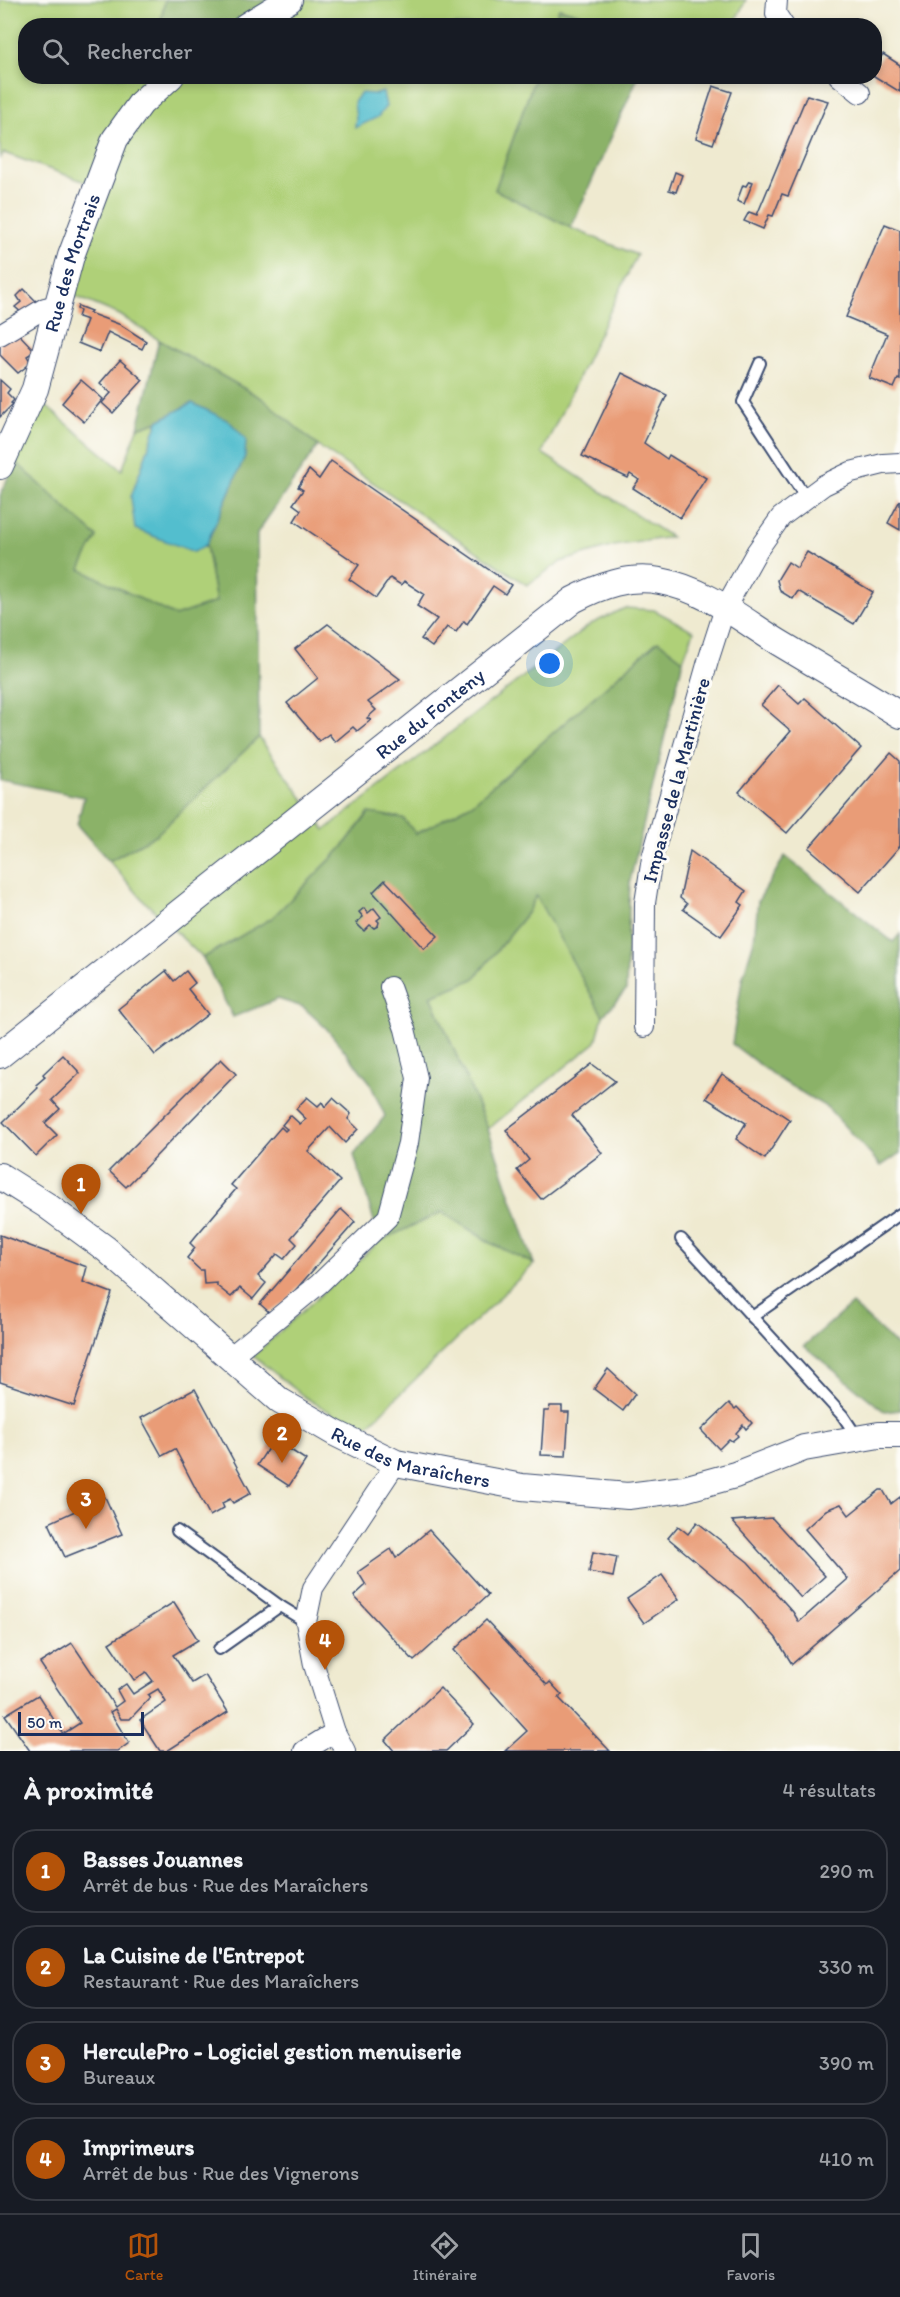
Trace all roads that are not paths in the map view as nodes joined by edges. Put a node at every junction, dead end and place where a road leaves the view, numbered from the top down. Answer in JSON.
{"nodes":[{"id":1,"x":289,"y":0,"type":"edge"},
{"id":2,"x":777,"y":0,"type":"edge"},
{"id":3,"x":259,"y":18,"type":"edge"},
{"id":4,"x":779,"y":18,"type":"edge"},
{"id":5,"x":162,"y":84,"type":"edge"},
{"id":6,"x":849,"y":84,"type":"edge"},
{"id":7,"x":860,"y":93,"type":"dead end"},
{"id":8,"x":58,"y":305,"type":"junction"},
{"id":9,"x":0,"y":335,"type":"edge"},
{"id":10,"x":760,"y":363,"type":"dead end"},
{"id":11,"x":900,"y":463,"type":"edge"},
{"id":12,"x":0,"y":466,"type":"edge"},
{"id":13,"x":806,"y":498,"type":"junction"},
{"id":14,"x":725,"y":608,"type":"junction"},
{"id":15,"x":900,"y":715,"type":"edge"},
{"id":16,"x":390,"y":987,"type":"dead end"},
{"id":17,"x":644,"y":1027,"type":"dead end"},
{"id":18,"x":0,"y":1055,"type":"edge"},
{"id":19,"x":0,"y":1176,"type":"edge"},
{"id":20,"x":900,"y":1214,"type":"edge"},
{"id":21,"x":681,"y":1239,"type":"dead end"},
{"id":22,"x":752,"y":1317,"type":"junction"},
{"id":23,"x":230,"y":1357,"type":"junction"},
{"id":24,"x":900,"y":1436,"type":"edge"},
{"id":25,"x":855,"y":1439,"type":"junction"},
{"id":26,"x":396,"y":1463,"type":"junction"},
{"id":27,"x":177,"y":1531,"type":"dead end"},
{"id":28,"x":280,"y":1606,"type":"junction"},
{"id":29,"x":306,"y":1622,"type":"junction"},
{"id":30,"x":219,"y":1649,"type":"dead end"},
{"id":31,"x":335,"y":1732,"type":"junction"},
{"id":32,"x":304,"y":1751,"type":"edge"},
{"id":33,"x":345,"y":1751,"type":"edge"}],
"edges":[{"from":1,"to":3,"type":"street"},
{"from":2,"to":4,"type":"street"},
{"from":5,"to":8,"type":"street","name":"Rue des Mortrais"},
{"from":6,"to":7,"type":"street"},
{"from":8,"to":9,"type":"street"},
{"from":8,"to":12,"type":"street","name":"Rue des Mortrais"},
{"from":10,"to":13,"type":"lane"},
{"from":11,"to":13,"type":"street","name":"Impasse de la Martinière"},
{"from":13,"to":14,"type":"street","name":"Impasse de la Martinière"},
{"from":14,"to":15,"type":"street","name":"Rue du Fonteny"},
{"from":14,"to":17,"type":"street","name":"Impasse de la Martinière"},
{"from":14,"to":18,"type":"street","name":"Rue du Fonteny"},
{"from":16,"to":23,"type":"street"},
{"from":19,"to":23,"type":"street","name":"Rue des Maraîchers"},
{"from":20,"to":22,"type":"lane"},
{"from":21,"to":22,"type":"lane"},
{"from":22,"to":25,"type":"lane"},
{"from":23,"to":26,"type":"street","name":"Rue des Maraîchers"},
{"from":24,"to":25,"type":"street","name":"Rue des Maraîchers"},
{"from":25,"to":26,"type":"street","name":"Rue des Maraîchers"},
{"from":26,"to":29,"type":"street"},
{"from":27,"to":28,"type":"lane"},
{"from":28,"to":29,"type":"lane"},
{"from":28,"to":30,"type":"lane"},
{"from":29,"to":31,"type":"street"},
{"from":31,"to":32,"type":"street"},
{"from":31,"to":33,"type":"street"}]}
